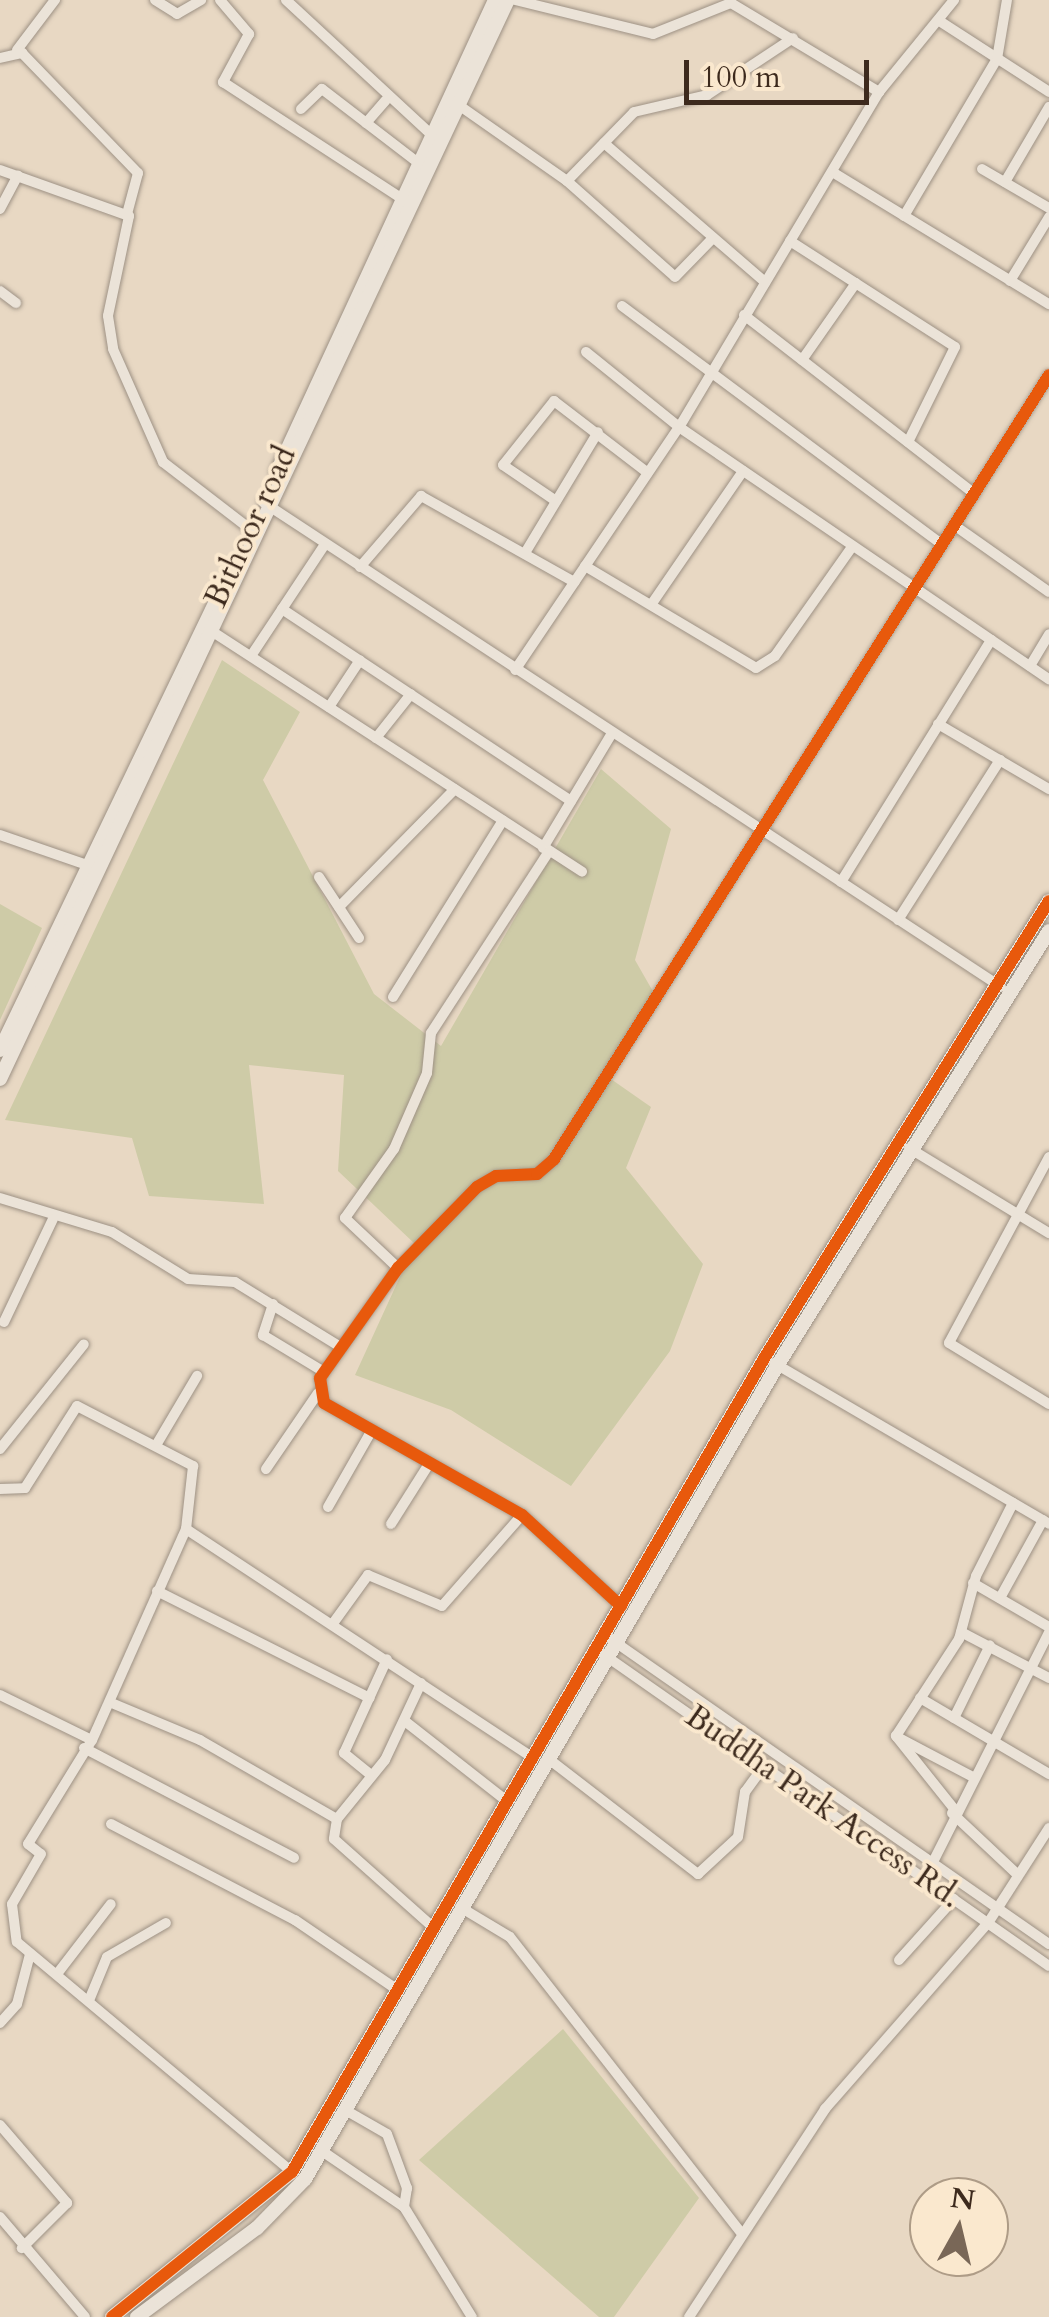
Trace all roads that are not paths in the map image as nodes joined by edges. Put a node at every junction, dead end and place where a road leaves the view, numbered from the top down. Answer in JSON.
{"nodes":[{"id":1,"x":55,"y":0,"type":"edge"},
{"id":2,"x":154,"y":0,"type":"edge"},
{"id":3,"x":202,"y":0,"type":"edge"},
{"id":4,"x":220,"y":0,"type":"edge"},
{"id":5,"x":286,"y":0,"type":"edge"},
{"id":6,"x":495,"y":0,"type":"edge"},
{"id":7,"x":511,"y":0,"type":"edge"},
{"id":8,"x":954,"y":0,"type":"edge"},
{"id":9,"x":1007,"y":0,"type":"edge"},
{"id":10,"x":722,"y":2,"type":"edge"},
{"id":11,"x":941,"y":22,"type":"junction"},
{"id":12,"x":792,"y":38,"type":"junction"},
{"id":13,"x":17,"y":50,"type":"junction"},
{"id":14,"x":0,"y":58,"type":"edge"},
{"id":15,"x":998,"y":59,"type":"junction"},
{"id":16,"x":879,"y":92,"type":"junction"},
{"id":17,"x":1049,"y":92,"type":"edge"},
{"id":18,"x":386,"y":100,"type":"junction"},
{"id":19,"x":460,"y":106,"type":"junction"},
{"id":20,"x":1049,"y":107,"type":"edge"},
{"id":21,"x":301,"y":109,"type":"dead end"},
{"id":22,"x":366,"y":124,"type":"junction"},
{"id":23,"x":434,"y":136,"type":"junction"},
{"id":24,"x":604,"y":144,"type":"junction"},
{"id":25,"x":421,"y":164,"type":"junction"},
{"id":26,"x":982,"y":169,"type":"dead end"},
{"id":27,"x":0,"y":170,"type":"edge"},
{"id":28,"x":834,"y":173,"type":"junction"},
{"id":29,"x":18,"y":175,"type":"junction"},
{"id":30,"x":566,"y":181,"type":"junction"},
{"id":31,"x":1005,"y":182,"type":"junction"},
{"id":32,"x":404,"y":200,"type":"junction"},
{"id":33,"x":1049,"y":208,"type":"edge"},
{"id":34,"x":0,"y":209,"type":"edge"},
{"id":35,"x":127,"y":214,"type":"junction"},
{"id":36,"x":904,"y":216,"type":"junction"},
{"id":37,"x":1049,"y":218,"type":"edge"},
{"id":38,"x":713,"y":238,"type":"junction"},
{"id":39,"x":790,"y":242,"type":"junction"},
{"id":40,"x":1010,"y":281,"type":"junction"},
{"id":41,"x":765,"y":282,"type":"junction"},
{"id":42,"x":856,"y":283,"type":"junction"},
{"id":43,"x":0,"y":291,"type":"edge"},
{"id":44,"x":16,"y":303,"type":"dead end"},
{"id":45,"x":1049,"y":304,"type":"edge"},
{"id":46,"x":622,"y":306,"type":"dead end"},
{"id":47,"x":744,"y":315,"type":"junction"},
{"id":48,"x":586,"y":352,"type":"dead end"},
{"id":49,"x":802,"y":360,"type":"junction"},
{"id":50,"x":708,"y":372,"type":"junction"},
{"id":51,"x":1049,"y":374,"type":"edge"},
{"id":52,"x":1046,"y":388,"type":"edge"},
{"id":53,"x":680,"y":427,"type":"junction"},
{"id":54,"x":598,"y":432,"type":"junction"},
{"id":55,"x":908,"y":442,"type":"junction"},
{"id":56,"x":743,"y":471,"type":"junction"},
{"id":57,"x":648,"y":473,"type":"junction"},
{"id":58,"x":974,"y":494,"type":"junction"},
{"id":59,"x":556,"y":501,"type":"junction"},
{"id":60,"x":266,"y":504,"type":"junction"},
{"id":61,"x":954,"y":525,"type":"junction"},
{"id":62,"x":250,"y":530,"type":"junction"},
{"id":63,"x":325,"y":544,"type":"junction"},
{"id":64,"x":941,"y":544,"type":"junction"},
{"id":65,"x":852,"y":547,"type":"junction"},
{"id":66,"x":525,"y":553,"type":"junction"},
{"id":67,"x":360,"y":566,"type":"junction"},
{"id":68,"x":585,"y":566,"type":"junction"},
{"id":69,"x":574,"y":582,"type":"junction"},
{"id":70,"x":911,"y":587,"type":"junction"},
{"id":71,"x":1049,"y":592,"type":"edge"},
{"id":72,"x":653,"y":602,"type":"junction"},
{"id":73,"x":282,"y":609,"type":"junction"},
{"id":74,"x":213,"y":632,"type":"junction"},
{"id":75,"x":1049,"y":634,"type":"edge"},
{"id":76,"x":990,"y":640,"type":"junction"},
{"id":77,"x":251,"y":656,"type":"junction"},
{"id":78,"x":360,"y":660,"type":"junction"},
{"id":79,"x":1030,"y":666,"type":"junction"},
{"id":80,"x":515,"y":670,"type":"junction"},
{"id":81,"x":1049,"y":678,"type":"edge"},
{"id":82,"x":411,"y":694,"type":"junction"},
{"id":83,"x":330,"y":707,"type":"junction"},
{"id":84,"x":938,"y":724,"type":"junction"},
{"id":85,"x":612,"y":733,"type":"junction"},
{"id":86,"x":376,"y":738,"type":"junction"},
{"id":87,"x":1000,"y":760,"type":"junction"},
{"id":88,"x":455,"y":789,"type":"junction"},
{"id":89,"x":1049,"y":789,"type":"edge"},
{"id":90,"x":571,"y":801,"type":"junction"},
{"id":91,"x":503,"y":820,"type":"junction"},
{"id":92,"x":760,"y":830,"type":"junction"},
{"id":93,"x":0,"y":835,"type":"edge"},
{"id":94,"x":546,"y":849,"type":"junction"},
{"id":95,"x":87,"y":865,"type":"junction"},
{"id":96,"x":582,"y":872,"type":"dead end"},
{"id":97,"x":320,"y":878,"type":"dead end"},
{"id":98,"x":840,"y":882,"type":"junction"},
{"id":99,"x":1049,"y":900,"type":"edge"},
{"id":100,"x":339,"y":906,"type":"junction"},
{"id":101,"x":898,"y":920,"type":"junction"},
{"id":102,"x":1049,"y":930,"type":"edge"},
{"id":103,"x":359,"y":938,"type":"dead end"},
{"id":104,"x":1003,"y":988,"type":"junction"},
{"id":105,"x":394,"y":997,"type":"dead end"},
{"id":106,"x":0,"y":1050,"type":"edge"},
{"id":107,"x":0,"y":1079,"type":"edge"},
{"id":108,"x":898,"y":1139,"type":"junction"},
{"id":109,"x":912,"y":1151,"type":"junction"},
{"id":110,"x":1049,"y":1157,"type":"edge"},
{"id":111,"x":0,"y":1198,"type":"edge"},
{"id":112,"x":1014,"y":1214,"type":"junction"},
{"id":113,"x":52,"y":1219,"type":"junction"},
{"id":114,"x":1049,"y":1233,"type":"edge"},
{"id":115,"x":398,"y":1268,"type":"junction"},
{"id":116,"x":273,"y":1304,"type":"junction"},
{"id":117,"x":4,"y":1322,"type":"dead end"},
{"id":118,"x":84,"y":1344,"type":"dead end"},
{"id":119,"x":338,"y":1346,"type":"junction"},
{"id":120,"x":771,"y":1361,"type":"junction"},
{"id":121,"x":324,"y":1372,"type":"junction"},
{"id":122,"x":197,"y":1376,"type":"dead end"},
{"id":123,"x":318,"y":1393,"type":"junction"},
{"id":124,"x":1049,"y":1404,"type":"edge"},
{"id":125,"x":372,"y":1430,"type":"junction"},
{"id":126,"x":158,"y":1442,"type":"junction"},
{"id":127,"x":0,"y":1449,"type":"edge"},
{"id":128,"x":429,"y":1464,"type":"junction"},
{"id":129,"x":266,"y":1469,"type":"dead end"},
{"id":130,"x":0,"y":1489,"type":"edge"},
{"id":131,"x":1013,"y":1503,"type":"junction"},
{"id":132,"x":328,"y":1507,"type":"dead end"},
{"id":133,"x":522,"y":1515,"type":"junction"},
{"id":134,"x":1046,"y":1522,"type":"edge"},
{"id":135,"x":391,"y":1524,"type":"dead end"},
{"id":136,"x":186,"y":1529,"type":"junction"},
{"id":137,"x":973,"y":1582,"type":"junction"},
{"id":138,"x":158,"y":1591,"type":"junction"},
{"id":139,"x":1000,"y":1598,"type":"junction"},
{"id":140,"x":621,"y":1606,"type":"junction"},
{"id":141,"x":334,"y":1622,"type":"junction"},
{"id":142,"x":1049,"y":1630,"type":"edge"},
{"id":143,"x":961,"y":1632,"type":"junction"},
{"id":144,"x":605,"y":1635,"type":"junction"},
{"id":145,"x":990,"y":1646,"type":"junction"},
{"id":146,"x":596,"y":1649,"type":"junction"},
{"id":147,"x":615,"y":1652,"type":"junction"},
{"id":148,"x":387,"y":1658,"type":"junction"},
{"id":149,"x":1031,"y":1668,"type":"junction"},
{"id":150,"x":1049,"y":1678,"type":"edge"},
{"id":151,"x":422,"y":1683,"type":"junction"},
{"id":152,"x":0,"y":1695,"type":"edge"},
{"id":153,"x":370,"y":1698,"type":"junction"},
{"id":154,"x":920,"y":1698,"type":"junction"},
{"id":155,"x":114,"y":1704,"type":"junction"},
{"id":156,"x":954,"y":1718,"type":"junction"},
{"id":157,"x":406,"y":1722,"type":"junction"},
{"id":158,"x":896,"y":1736,"type":"junction"},
{"id":159,"x":991,"y":1739,"type":"junction"},
{"id":160,"x":88,"y":1744,"type":"junction"},
{"id":161,"x":533,"y":1758,"type":"junction"},
{"id":162,"x":550,"y":1760,"type":"junction"},
{"id":163,"x":765,"y":1764,"type":"junction"},
{"id":164,"x":1049,"y":1774,"type":"edge"},
{"id":165,"x":371,"y":1775,"type":"junction"},
{"id":166,"x":971,"y":1776,"type":"junction"},
{"id":167,"x":508,"y":1802,"type":"junction"},
{"id":168,"x":953,"y":1811,"type":"junction"},
{"id":169,"x":337,"y":1819,"type":"junction"},
{"id":170,"x":111,"y":1824,"type":"dead end"},
{"id":171,"x":1049,"y":1828,"type":"edge"},
{"id":172,"x":294,"y":1858,"type":"dead end"},
{"id":173,"x":934,"y":1860,"type":"junction"},
{"id":174,"x":1016,"y":1873,"type":"junction"},
{"id":175,"x":0,"y":1897,"type":"edge"},
{"id":176,"x":954,"y":1898,"type":"junction"},
{"id":177,"x":12,"y":1904,"type":"junction"},
{"id":178,"x":111,"y":1904,"type":"dead end"},
{"id":179,"x":458,"y":1906,"type":"junction"},
{"id":180,"x":996,"y":1908,"type":"junction"},
{"id":181,"x":988,"y":1922,"type":"junction"},
{"id":182,"x":166,"y":1923,"type":"dead end"},
{"id":183,"x":435,"y":1929,"type":"junction"},
{"id":184,"x":1049,"y":1944,"type":"edge"},
{"id":185,"x":30,"y":1954,"type":"junction"},
{"id":186,"x":899,"y":1960,"type":"dead end"},
{"id":187,"x":1049,"y":1966,"type":"edge"},
{"id":188,"x":57,"y":1974,"type":"junction"},
{"id":189,"x":399,"y":1992,"type":"junction"},
{"id":190,"x":90,"y":1998,"type":"junction"},
{"id":191,"x":0,"y":2023,"type":"edge"},
{"id":192,"x":347,"y":2111,"type":"junction"},
{"id":193,"x":0,"y":2124,"type":"edge"},
{"id":194,"x":322,"y":2151,"type":"junction"},
{"id":195,"x":292,"y":2172,"type":"junction"},
{"id":196,"x":404,"y":2207,"type":"junction"},
{"id":197,"x":0,"y":2217,"type":"edge"},
{"id":198,"x":742,"y":2234,"type":"junction"},
{"id":199,"x":22,"y":2248,"type":"junction"},
{"id":200,"x":85,"y":2317,"type":"edge"},
{"id":201,"x":112,"y":2317,"type":"edge"},
{"id":202,"x":137,"y":2317,"type":"edge"},
{"id":203,"x":472,"y":2317,"type":"edge"},
{"id":204,"x":689,"y":2317,"type":"edge"}],
"edges":[{"from":1,"to":13,"type":"street"},
{"from":2,"to":3,"type":"street"},
{"from":4,"to":32,"type":"street"},
{"from":5,"to":18,"type":"street"},
{"from":6,"to":23,"type":"street","name":"Bithoor road"},
{"from":7,"to":10,"type":"street"},
{"from":7,"to":19,"type":"street"},
{"from":8,"to":11,"type":"street"},
{"from":9,"to":15,"type":"street"},
{"from":10,"to":12,"type":"street"},
{"from":11,"to":15,"type":"street"},
{"from":11,"to":16,"type":"street"},
{"from":12,"to":16,"type":"street"},
{"from":12,"to":24,"type":"street"},
{"from":13,"to":14,"type":"street"},
{"from":13,"to":35,"type":"street"},
{"from":15,"to":17,"type":"street"},
{"from":15,"to":36,"type":"street"},
{"from":16,"to":28,"type":"street"},
{"from":18,"to":22,"type":"street"},
{"from":18,"to":23,"type":"street"},
{"from":19,"to":30,"type":"street"},
{"from":19,"to":60,"type":"street"},
{"from":20,"to":31,"type":"street"},
{"from":21,"to":22,"type":"street"},
{"from":22,"to":25,"type":"street"},
{"from":23,"to":25,"type":"street","name":"Bithoor road"},
{"from":24,"to":30,"type":"street"},
{"from":24,"to":38,"type":"street"},
{"from":25,"to":32,"type":"street","name":"Bithoor road"},
{"from":26,"to":31,"type":"street"},
{"from":27,"to":29,"type":"street"},
{"from":28,"to":36,"type":"street"},
{"from":28,"to":39,"type":"street"},
{"from":29,"to":34,"type":"street"},
{"from":29,"to":35,"type":"street"},
{"from":30,"to":38,"type":"street"},
{"from":31,"to":33,"type":"street"},
{"from":32,"to":60,"type":"street","name":"Bithoor road"},
{"from":35,"to":62,"type":"street"},
{"from":36,"to":40,"type":"street"},
{"from":37,"to":40,"type":"street"},
{"from":38,"to":41,"type":"street"},
{"from":39,"to":41,"type":"street"},
{"from":39,"to":42,"type":"street"},
{"from":40,"to":45,"type":"street"},
{"from":41,"to":47,"type":"street"},
{"from":42,"to":49,"type":"street"},
{"from":42,"to":55,"type":"street"},
{"from":43,"to":44,"type":"street"},
{"from":46,"to":50,"type":"street"},
{"from":47,"to":49,"type":"street"},
{"from":47,"to":50,"type":"street"},
{"from":48,"to":53,"type":"street"},
{"from":49,"to":55,"type":"street"},
{"from":50,"to":53,"type":"street"},
{"from":50,"to":64,"type":"street"},
{"from":51,"to":52,"type":"street"},
{"from":52,"to":58,"type":"street"},
{"from":53,"to":56,"type":"street"},
{"from":53,"to":57,"type":"street"},
{"from":54,"to":57,"type":"street"},
{"from":54,"to":59,"type":"street"},
{"from":54,"to":59,"type":"street"},
{"from":55,"to":58,"type":"street"},
{"from":56,"to":65,"type":"street"},
{"from":56,"to":72,"type":"street"},
{"from":57,"to":68,"type":"street"},
{"from":58,"to":61,"type":"street"},
{"from":59,"to":66,"type":"street"},
{"from":60,"to":62,"type":"street","name":"Bithoor road"},
{"from":60,"to":63,"type":"street"},
{"from":60,"to":74,"type":"street"},
{"from":61,"to":64,"type":"street"},
{"from":61,"to":71,"type":"street"},
{"from":62,"to":95,"type":"street","name":"Bithoor road"},
{"from":63,"to":67,"type":"street"},
{"from":63,"to":73,"type":"street"},
{"from":64,"to":70,"type":"street"},
{"from":65,"to":70,"type":"street"},
{"from":65,"to":72,"type":"street"},
{"from":66,"to":67,"type":"street"},
{"from":66,"to":69,"type":"street"},
{"from":67,"to":80,"type":"street"},
{"from":68,"to":69,"type":"street"},
{"from":68,"to":72,"type":"street"},
{"from":69,"to":80,"type":"street"},
{"from":70,"to":76,"type":"street"},
{"from":70,"to":92,"type":"street"},
{"from":73,"to":77,"type":"street"},
{"from":73,"to":78,"type":"street"},
{"from":74,"to":77,"type":"street"},
{"from":74,"to":107,"type":"street"},
{"from":75,"to":79,"type":"street"},
{"from":76,"to":79,"type":"street"},
{"from":76,"to":84,"type":"street"},
{"from":77,"to":83,"type":"street"},
{"from":78,"to":82,"type":"street"},
{"from":78,"to":83,"type":"street"},
{"from":79,"to":81,"type":"street"},
{"from":80,"to":85,"type":"street"},
{"from":82,"to":86,"type":"street"},
{"from":82,"to":90,"type":"street"},
{"from":83,"to":86,"type":"street"},
{"from":84,"to":87,"type":"street"},
{"from":84,"to":98,"type":"street"},
{"from":85,"to":90,"type":"street"},
{"from":85,"to":92,"type":"street"},
{"from":86,"to":88,"type":"street"},
{"from":87,"to":89,"type":"street"},
{"from":87,"to":101,"type":"street"},
{"from":88,"to":91,"type":"street"},
{"from":88,"to":100,"type":"street"},
{"from":90,"to":94,"type":"street"},
{"from":91,"to":94,"type":"street"},
{"from":91,"to":105,"type":"street"},
{"from":92,"to":98,"type":"street"},
{"from":92,"to":115,"type":"street"},
{"from":93,"to":95,"type":"street"},
{"from":94,"to":96,"type":"street"},
{"from":94,"to":115,"type":"street"},
{"from":95,"to":106,"type":"street","name":"Bithoor road"},
{"from":97,"to":100,"type":"street"},
{"from":98,"to":101,"type":"street"},
{"from":99,"to":104,"type":"street"},
{"from":100,"to":103,"type":"street"},
{"from":101,"to":104,"type":"street"},
{"from":102,"to":104,"type":"street"},
{"from":104,"to":108,"type":"street"},
{"from":104,"to":109,"type":"street"},
{"from":108,"to":109,"type":"street"},
{"from":108,"to":120,"type":"street"},
{"from":109,"to":112,"type":"street"},
{"from":109,"to":120,"type":"street"},
{"from":110,"to":112,"type":"street"},
{"from":111,"to":113,"type":"street"},
{"from":112,"to":114,"type":"street"},
{"from":112,"to":124,"type":"street"},
{"from":113,"to":116,"type":"street"},
{"from":113,"to":117,"type":"street"},
{"from":115,"to":119,"type":"street"},
{"from":116,"to":119,"type":"street"},
{"from":116,"to":121,"type":"street"},
{"from":118,"to":127,"type":"street"},
{"from":119,"to":121,"type":"street"},
{"from":120,"to":131,"type":"street"},
{"from":120,"to":140,"type":"street"},
{"from":120,"to":147,"type":"street"},
{"from":121,"to":123,"type":"street"},
{"from":122,"to":126,"type":"street"},
{"from":123,"to":125,"type":"street"},
{"from":123,"to":129,"type":"street"},
{"from":125,"to":128,"type":"street"},
{"from":125,"to":132,"type":"street"},
{"from":126,"to":130,"type":"street"},
{"from":126,"to":136,"type":"street"},
{"from":128,"to":133,"type":"street"},
{"from":128,"to":135,"type":"street"},
{"from":131,"to":134,"type":"street"},
{"from":131,"to":137,"type":"street"},
{"from":133,"to":140,"type":"street"},
{"from":133,"to":141,"type":"street"},
{"from":134,"to":139,"type":"street"},
{"from":136,"to":138,"type":"street"},
{"from":136,"to":141,"type":"street"},
{"from":137,"to":139,"type":"street"},
{"from":137,"to":143,"type":"street"},
{"from":138,"to":153,"type":"street"},
{"from":138,"to":155,"type":"street"},
{"from":139,"to":142,"type":"street"},
{"from":140,"to":144,"type":"street"},
{"from":141,"to":148,"type":"street"},
{"from":142,"to":149,"type":"street"},
{"from":143,"to":145,"type":"street"},
{"from":143,"to":154,"type":"street"},
{"from":144,"to":146,"type":"street"},
{"from":144,"to":147,"type":"street"},
{"from":145,"to":149,"type":"street"},
{"from":145,"to":156,"type":"street"},
{"from":146,"to":147,"type":"street","name":"Buddha Park Access Rd."},
{"from":146,"to":161,"type":"street"},
{"from":147,"to":162,"type":"street"},
{"from":147,"to":163,"type":"street","name":"Buddha Park Access Rd."},
{"from":147,"to":173,"type":"street","name":"Buddha Park Access Rd."},
{"from":148,"to":151,"type":"street"},
{"from":148,"to":153,"type":"street"},
{"from":149,"to":150,"type":"street"},
{"from":149,"to":159,"type":"street"},
{"from":151,"to":157,"type":"street"},
{"from":151,"to":161,"type":"street"},
{"from":152,"to":160,"type":"street"},
{"from":153,"to":165,"type":"street"},
{"from":154,"to":156,"type":"street"},
{"from":154,"to":158,"type":"street"},
{"from":155,"to":160,"type":"street"},
{"from":155,"to":169,"type":"street"},
{"from":156,"to":159,"type":"street"},
{"from":157,"to":165,"type":"street"},
{"from":157,"to":167,"type":"street"},
{"from":158,"to":166,"type":"street"},
{"from":158,"to":168,"type":"street"},
{"from":159,"to":164,"type":"street"},
{"from":159,"to":166,"type":"street"},
{"from":160,"to":172,"type":"street"},
{"from":160,"to":177,"type":"street"},
{"from":161,"to":167,"type":"street"},
{"from":162,"to":163,"type":"street"},
{"from":162,"to":179,"type":"street"},
{"from":163,"to":176,"type":"street","name":"Buddha Park Access Rd."},
{"from":165,"to":169,"type":"street"},
{"from":166,"to":168,"type":"street"},
{"from":167,"to":179,"type":"street"},
{"from":168,"to":173,"type":"street"},
{"from":168,"to":174,"type":"street"},
{"from":169,"to":183,"type":"street"},
{"from":170,"to":189,"type":"street"},
{"from":171,"to":174,"type":"street"},
{"from":173,"to":180,"type":"street","name":"Buddha Park Access Rd."},
{"from":174,"to":180,"type":"street"},
{"from":175,"to":177,"type":"street"},
{"from":176,"to":181,"type":"street","name":"Buddha Park Access Rd."},
{"from":176,"to":186,"type":"street"},
{"from":177,"to":185,"type":"street"},
{"from":178,"to":188,"type":"street"},
{"from":179,"to":183,"type":"street"},
{"from":179,"to":192,"type":"street"},
{"from":179,"to":198,"type":"street"},
{"from":180,"to":181,"type":"street"},
{"from":180,"to":184,"type":"street","name":"Buddha Park Access Rd."},
{"from":181,"to":187,"type":"street","name":"Buddha Park Access Rd."},
{"from":181,"to":198,"type":"street"},
{"from":182,"to":190,"type":"street"},
{"from":183,"to":189,"type":"street"},
{"from":185,"to":188,"type":"street"},
{"from":185,"to":191,"type":"street"},
{"from":188,"to":190,"type":"street"},
{"from":189,"to":195,"type":"street"},
{"from":190,"to":195,"type":"street"},
{"from":192,"to":194,"type":"street"},
{"from":192,"to":196,"type":"street"},
{"from":193,"to":199,"type":"street"},
{"from":194,"to":196,"type":"street"},
{"from":194,"to":202,"type":"street"},
{"from":195,"to":201,"type":"street"},
{"from":196,"to":203,"type":"street"},
{"from":197,"to":199,"type":"street"},
{"from":198,"to":204,"type":"street"},
{"from":199,"to":200,"type":"street"}]}
